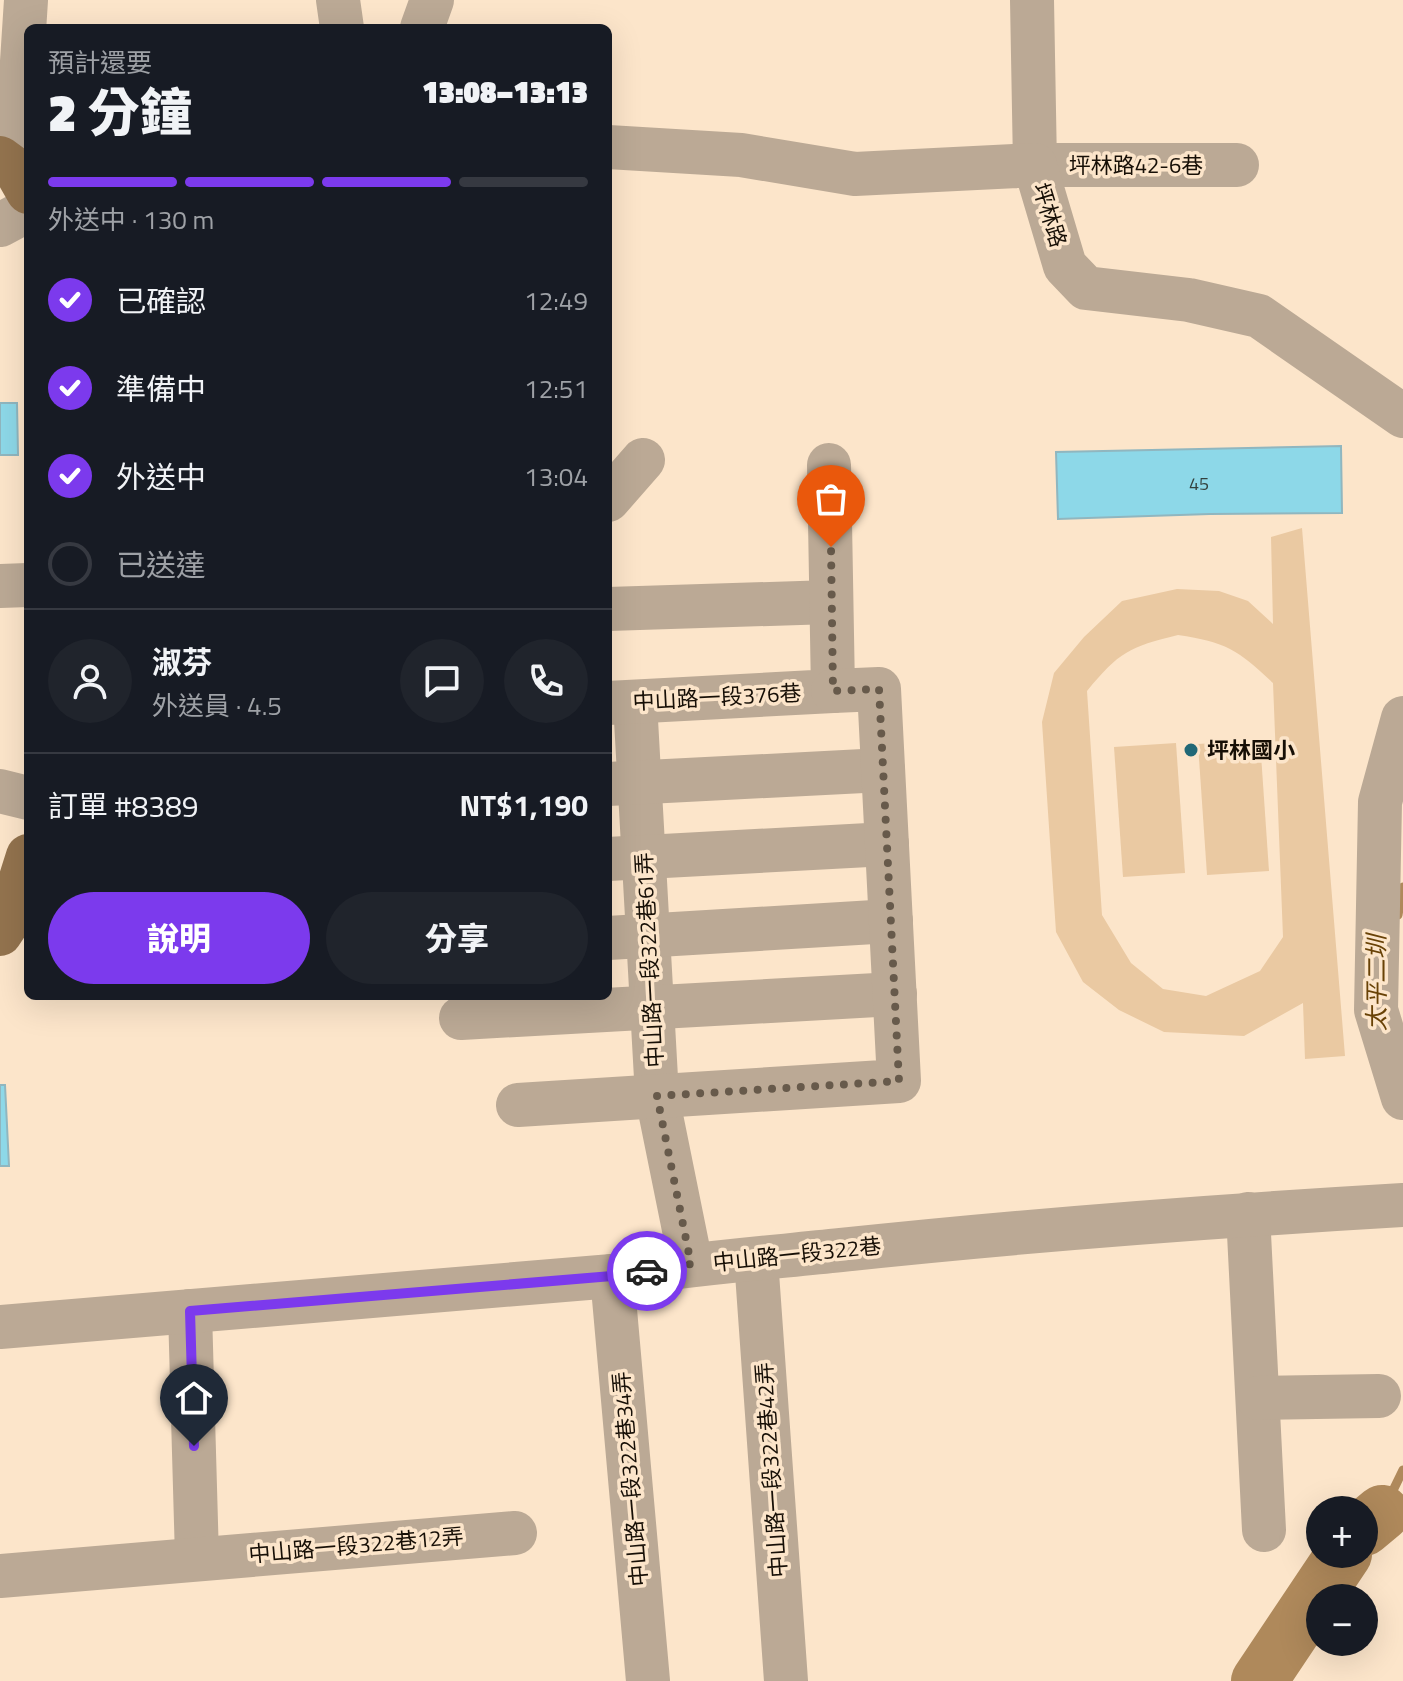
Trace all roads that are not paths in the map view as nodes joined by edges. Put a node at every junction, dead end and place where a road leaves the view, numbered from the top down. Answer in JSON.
{"nodes":[{"id":1,"x":26,"y":0,"type":"edge"},
{"id":2,"x":338,"y":0,"type":"edge"},
{"id":3,"x":432,"y":0,"type":"edge"},
{"id":4,"x":1032,"y":0,"type":"edge"},
{"id":5,"x":25,"y":24,"type":"edge"},
{"id":6,"x":341,"y":24,"type":"edge"},
{"id":7,"x":423,"y":24,"type":"edge"},
{"id":8,"x":24,"y":58,"type":"edge"},
{"id":9,"x":612,"y":147,"type":"edge"},
{"id":10,"x":1035,"y":165,"type":"junction"},
{"id":11,"x":1237,"y":165,"type":"dead end"},
{"id":12,"x":20,"y":175,"type":"edge"},
{"id":13,"x":0,"y":225,"type":"edge"},
{"id":14,"x":1403,"y":416,"type":"edge"},
{"id":15,"x":643,"y":460,"type":"dead end"},
{"id":16,"x":829,"y":465,"type":"dead end"},
{"id":17,"x":612,"y":495,"type":"edge"},
{"id":18,"x":24,"y":585,"type":"edge"},
{"id":19,"x":0,"y":586,"type":"edge"},
{"id":20,"x":831,"y":602,"type":"junction"},
{"id":21,"x":612,"y":609,"type":"edge"},
{"id":22,"x":833,"y":691,"type":"junction"},
{"id":23,"x":622,"y":702,"type":"edge"},
{"id":24,"x":1403,"y":718,"type":"edge"},
{"id":25,"x":883,"y":770,"type":"junction"},
{"id":26,"x":623,"y":784,"type":"edge"},
{"id":27,"x":0,"y":791,"type":"edge"},
{"id":28,"x":24,"y":797,"type":"edge"},
{"id":29,"x":887,"y":844,"type":"junction"},
{"id":30,"x":626,"y":858,"type":"edge"},
{"id":31,"x":24,"y":872,"type":"edge"},
{"id":32,"x":891,"y":921,"type":"junction"},
{"id":33,"x":11,"y":926,"type":"edge"},
{"id":34,"x":628,"y":937,"type":"edge"},
{"id":35,"x":895,"y":994,"type":"junction"},
{"id":36,"x":652,"y":1008,"type":"junction"},
{"id":37,"x":461,"y":1018,"type":"dead end"},
{"id":38,"x":657,"y":1096,"type":"junction"},
{"id":39,"x":1403,"y":1098,"type":"edge"},
{"id":40,"x":518,"y":1105,"type":"dead end"},
{"id":41,"x":1403,"y":1205,"type":"edge"},
{"id":42,"x":1248,"y":1214,"type":"junction"},
{"id":43,"x":756,"y":1259,"type":"junction"},
{"id":44,"x":691,"y":1264,"type":"junction"},
{"id":45,"x":612,"y":1276,"type":"junction"},
{"id":46,"x":190,"y":1311,"type":"junction"},
{"id":47,"x":0,"y":1327,"type":"edge"},
{"id":48,"x":1379,"y":1396,"type":"dead end"},
{"id":49,"x":1258,"y":1398,"type":"junction"},
{"id":50,"x":1264,"y":1530,"type":"dead end"},
{"id":51,"x":515,"y":1533,"type":"dead end"},
{"id":52,"x":197,"y":1558,"type":"junction"},
{"id":53,"x":0,"y":1576,"type":"edge"},
{"id":54,"x":648,"y":1681,"type":"edge"},
{"id":55,"x":786,"y":1681,"type":"edge"}],
"edges":[{"from":1,"to":5,"type":"street"},
{"from":2,"to":6,"type":"street"},
{"from":3,"to":7,"type":"street"},
{"from":4,"to":10,"type":"street"},
{"from":8,"to":12,"type":"street"},
{"from":9,"to":10,"type":"street","name":"坪林路"},
{"from":10,"to":11,"type":"street","name":"坪林路42-6巷"},
{"from":10,"to":14,"type":"street","name":"坪林路"},
{"from":12,"to":13,"type":"street"},
{"from":15,"to":17,"type":"street"},
{"from":16,"to":20,"type":"street","name":"中山路一段376巷"},
{"from":18,"to":19,"type":"street"},
{"from":20,"to":21,"type":"street"},
{"from":20,"to":22,"type":"street","name":"中山路一段376巷"},
{"from":22,"to":23,"type":"street","name":"中山路一段376巷"},
{"from":22,"to":25,"type":"street"},
{"from":23,"to":26,"type":"street","name":"中山路一段322巷61弄"},
{"from":24,"to":39,"type":"street"},
{"from":25,"to":26,"type":"street"},
{"from":25,"to":29,"type":"street"},
{"from":26,"to":30,"type":"street","name":"中山路一段322巷61弄"},
{"from":27,"to":28,"type":"street"},
{"from":29,"to":30,"type":"street"},
{"from":29,"to":32,"type":"street"},
{"from":30,"to":34,"type":"street","name":"中山路一段322巷61弄"},
{"from":31,"to":33,"type":"main road"},
{"from":32,"to":34,"type":"street"},
{"from":32,"to":35,"type":"street"},
{"from":34,"to":36,"type":"street","name":"中山路一段322巷61弄"},
{"from":35,"to":36,"type":"street"},
{"from":35,"to":38,"type":"street"},
{"from":36,"to":37,"type":"street"},
{"from":36,"to":38,"type":"street","name":"中山路一段322巷61弄"},
{"from":38,"to":40,"type":"street"},
{"from":38,"to":44,"type":"street","name":"中山路一段322巷61弄"},
{"from":41,"to":42,"type":"street","name":"中山路一段322巷"},
{"from":42,"to":43,"type":"street","name":"中山路一段322巷"},
{"from":42,"to":49,"type":"street"},
{"from":43,"to":44,"type":"street","name":"中山路一段322巷"},
{"from":43,"to":55,"type":"street","name":"中山路一段322巷42弄"},
{"from":44,"to":45,"type":"street","name":"中山路一段322巷"},
{"from":45,"to":46,"type":"street","name":"中山路一段322巷"},
{"from":45,"to":54,"type":"street","name":"中山路一段322巷34弄"},
{"from":46,"to":47,"type":"street","name":"中山路一段322巷"},
{"from":46,"to":52,"type":"street"},
{"from":48,"to":49,"type":"street"},
{"from":49,"to":50,"type":"street"},
{"from":51,"to":52,"type":"street","name":"中山路一段322巷12弄"},
{"from":52,"to":53,"type":"street","name":"中山路一段322巷12弄"}]}
